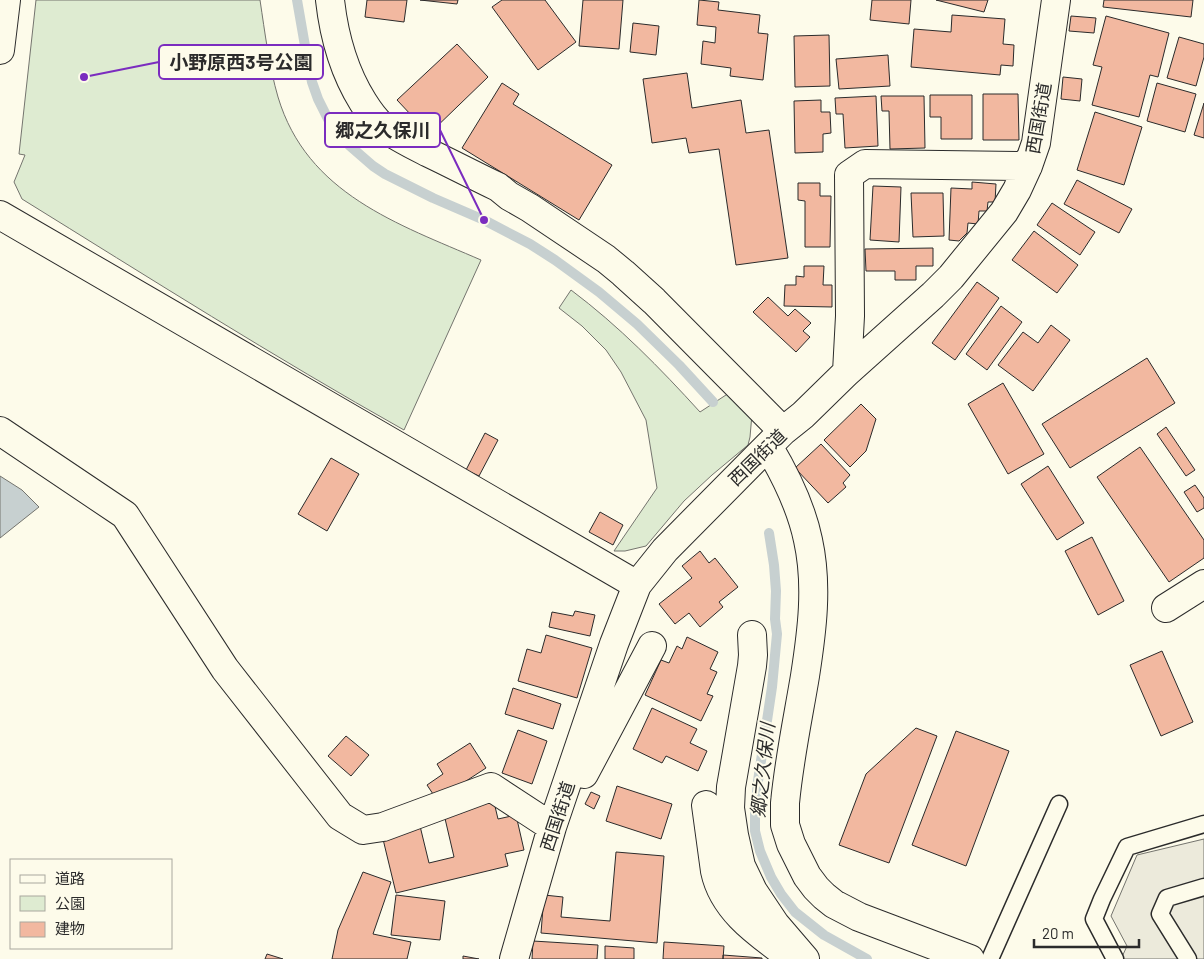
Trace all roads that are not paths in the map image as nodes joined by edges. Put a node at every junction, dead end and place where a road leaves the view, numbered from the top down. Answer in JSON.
{"nodes":[{"id":1,"x":6,"y":0,"type":"edge"},
{"id":2,"x":330,"y":0,"type":"edge"},
{"id":3,"x":1056,"y":0,"type":"edge"},
{"id":4,"x":0,"y":50,"type":"edge"},
{"id":5,"x":1028,"y":166,"type":"junction"},
{"id":6,"x":0,"y":215,"type":"edge"},
{"id":7,"x":847,"y":372,"type":"junction"},
{"id":8,"x":0,"y":431,"type":"edge"},
{"id":9,"x":775,"y":439,"type":"junction"},
{"id":10,"x":1204,"y":584,"type":"edge"},
{"id":11,"x":637,"y":585,"type":"junction"},
{"id":12,"x":1166,"y":608,"type":"dead end"},
{"id":13,"x":752,"y":635,"type":"dead end"},
{"id":14,"x":652,"y":646,"type":"dead end"},
{"id":15,"x":1059,"y":804,"type":"dead end"},
{"id":16,"x":556,"y":814,"type":"junction"},
{"id":17,"x":732,"y":822,"type":"junction"},
{"id":18,"x":1204,"y":824,"type":"edge"},
{"id":19,"x":1204,"y":887,"type":"edge"},
{"id":20,"x":514,"y":959,"type":"edge"},
{"id":21,"x":793,"y":959,"type":"edge"},
{"id":22,"x":805,"y":959,"type":"edge"},
{"id":23,"x":970,"y":959,"type":"edge"},
{"id":24,"x":990,"y":959,"type":"edge"},
{"id":25,"x":1115,"y":959,"type":"edge"},
{"id":26,"x":1188,"y":959,"type":"edge"}],
"edges":[{"from":1,"to":4,"type":"street"},
{"from":2,"to":9,"type":"street"},
{"from":3,"to":5,"type":"street","name":"西国街道"},
{"from":5,"to":7,"type":"street","name":"西国街道"},
{"from":5,"to":7,"type":"street"},
{"from":6,"to":11,"type":"street"},
{"from":7,"to":9,"type":"street","name":"西国街道"},
{"from":8,"to":16,"type":"street"},
{"from":9,"to":11,"type":"street","name":"西国街道"},
{"from":9,"to":23,"type":"street"},
{"from":10,"to":12,"type":"street"},
{"from":11,"to":16,"type":"street","name":"西国街道"},
{"from":13,"to":17,"type":"street"},
{"from":14,"to":16,"type":"street"},
{"from":15,"to":24,"type":"lane"},
{"from":16,"to":20,"type":"street","name":"西国街道"},
{"from":17,"to":21,"type":"street"},
{"from":17,"to":22,"type":"street"},
{"from":18,"to":25,"type":"lane"},
{"from":19,"to":26,"type":"lane"}]}
